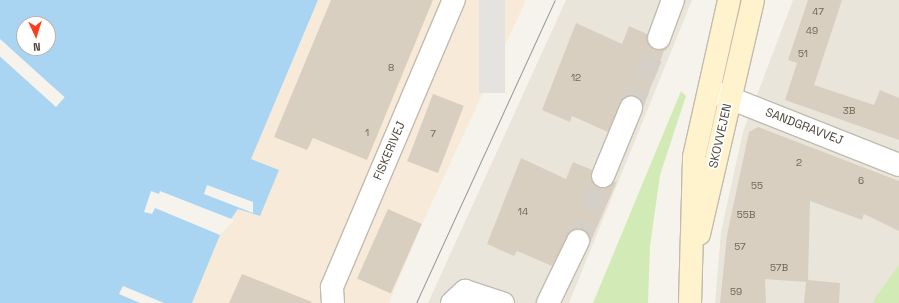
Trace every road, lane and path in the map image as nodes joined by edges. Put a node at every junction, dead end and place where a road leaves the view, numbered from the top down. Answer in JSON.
{"nodes":[{"id":1,"x":454,"y":0,"type":"edge"},
{"id":2,"x":673,"y":0,"type":"edge"},
{"id":3,"x":729,"y":0,"type":"edge"},
{"id":4,"x":753,"y":0,"type":"edge"},
{"id":5,"x":659,"y":38,"type":"tunnel mouth"},
{"id":6,"x":708,"y":90,"type":"junction"},
{"id":7,"x":729,"y":98,"type":"junction"},
{"id":8,"x":631,"y":108,"type":"tunnel mouth"},
{"id":9,"x":899,"y":165,"type":"edge"},
{"id":10,"x":603,"y":176,"type":"tunnel mouth"},
{"id":11,"x":578,"y":241,"type":"tunnel mouth"},
{"id":12,"x":690,"y":273,"type":"junction"},
{"id":13,"x":333,"y":303,"type":"edge"},
{"id":14,"x":452,"y":303,"type":"edge"},
{"id":15,"x":503,"y":303,"type":"edge"},
{"id":16,"x":548,"y":303,"type":"edge"},
{"id":17,"x":690,"y":303,"type":"edge"}],
"edges":[{"from":1,"to":13,"type":"street","name":"FISKERIVEJ"},
{"from":2,"to":5,"type":"street"},
{"from":3,"to":6,"type":"street","name":"SKOVVEJEN"},
{"from":4,"to":7,"type":"street","name":"SKOVVEJEN"},
{"from":6,"to":7,"type":"street","name":"SANDGRAVVEJ"},
{"from":6,"to":12,"type":"street","name":"SKOVVEJEN"},
{"from":7,"to":9,"type":"street","name":"SANDGRAVVEJ"},
{"from":7,"to":12,"type":"street","name":"SKOVVEJEN"},
{"from":8,"to":10,"type":"street"},
{"from":11,"to":16,"type":"street"},
{"from":12,"to":17,"type":"street","name":"SKOVVEJEN"},
{"from":14,"to":15,"type":"street"}]}
